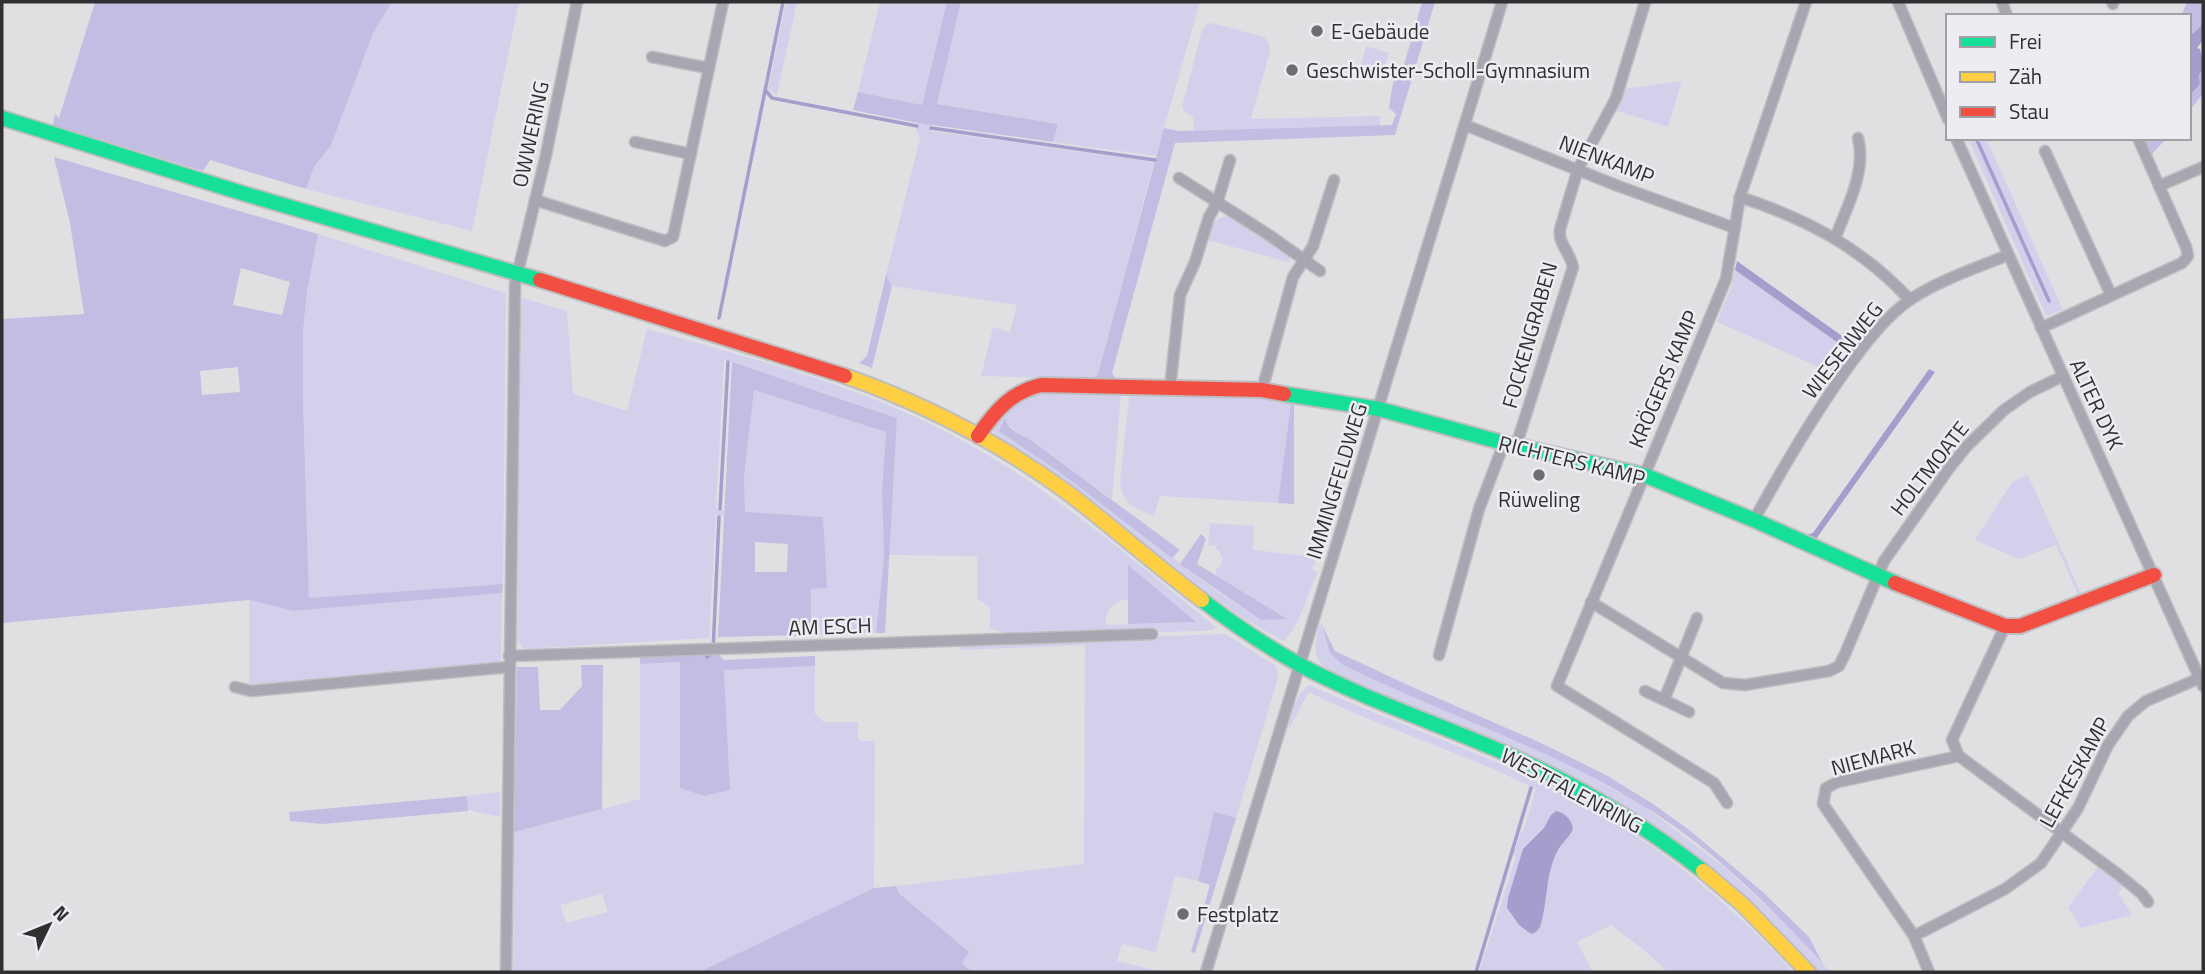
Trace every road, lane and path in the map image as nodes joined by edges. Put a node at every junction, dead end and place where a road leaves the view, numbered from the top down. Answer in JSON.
{"nodes":[{"id":1,"x":577,"y":2,"type":"edge"},
{"id":2,"x":723,"y":2,"type":"edge"},
{"id":3,"x":1502,"y":2,"type":"edge"},
{"id":4,"x":1645,"y":2,"type":"edge"},
{"id":5,"x":1806,"y":2,"type":"edge"},
{"id":6,"x":1898,"y":2,"type":"edge"},
{"id":7,"x":652,"y":57,"type":"dead end"},
{"id":8,"x":708,"y":68,"type":"junction"},
{"id":9,"x":1946,"y":113,"type":"edge"},
{"id":10,"x":2,"y":118,"type":"edge"},
{"id":11,"x":1465,"y":125,"type":"junction"},
{"id":12,"x":1858,"y":138,"type":"dead end"},
{"id":13,"x":1957,"y":140,"type":"edge"},
{"id":14,"x":2139,"y":140,"type":"edge"},
{"id":15,"x":635,"y":142,"type":"dead end"},
{"id":16,"x":2045,"y":151,"type":"dead end"},
{"id":17,"x":691,"y":154,"type":"junction"},
{"id":18,"x":1230,"y":160,"type":"dead end"},
{"id":19,"x":2203,"y":167,"type":"edge"},
{"id":20,"x":1578,"y":169,"type":"junction"},
{"id":21,"x":1179,"y":178,"type":"dead end"},
{"id":22,"x":1334,"y":180,"type":"dead end"},
{"id":23,"x":2159,"y":186,"type":"junction"},
{"id":24,"x":1740,"y":197,"type":"junction"},
{"id":25,"x":535,"y":201,"type":"junction"},
{"id":26,"x":1217,"y":203,"type":"junction"},
{"id":27,"x":1735,"y":228,"type":"junction"},
{"id":28,"x":1835,"y":239,"type":"junction"},
{"id":29,"x":2008,"y":255,"type":"junction"},
{"id":30,"x":1304,"y":260,"type":"junction"},
{"id":31,"x":1320,"y":271,"type":"dead end"},
{"id":32,"x":518,"y":273,"type":"junction"},
{"id":33,"x":2111,"y":295,"type":"junction"},
{"id":34,"x":1910,"y":300,"type":"junction"},
{"id":35,"x":2040,"y":328,"type":"junction"},
{"id":36,"x":2063,"y":376,"type":"junction"},
{"id":37,"x":1170,"y":388,"type":"junction"},
{"id":38,"x":1262,"y":390,"type":"junction"},
{"id":39,"x":1378,"y":410,"type":"junction"},
{"id":40,"x":978,"y":436,"type":"junction"},
{"id":41,"x":1510,"y":444,"type":"junction"},
{"id":42,"x":1644,"y":475,"type":"junction"},
{"id":43,"x":1754,"y":520,"type":"junction"},
{"id":44,"x":2154,"y":575,"type":"junction"},
{"id":45,"x":1878,"y":576,"type":"junction"},
{"id":46,"x":1591,"y":602,"type":"junction"},
{"id":47,"x":1697,"y":618,"type":"dead end"},
{"id":48,"x":2005,"y":626,"type":"junction"},
{"id":49,"x":1152,"y":634,"type":"dead end"},
{"id":50,"x":1439,"y":654,"type":"dead end"},
{"id":51,"x":1681,"y":657,"type":"junction"},
{"id":52,"x":509,"y":661,"type":"junction"},
{"id":53,"x":1299,"y":664,"type":"junction"},
{"id":54,"x":2202,"y":682,"type":"edge"},
{"id":55,"x":235,"y":687,"type":"dead end"},
{"id":56,"x":1645,"y":691,"type":"dead end"},
{"id":57,"x":1664,"y":700,"type":"junction"},
{"id":58,"x":1689,"y":712,"type":"dead end"},
{"id":59,"x":1959,"y":756,"type":"junction"},
{"id":60,"x":1727,"y":803,"type":"dead end"},
{"id":61,"x":2062,"y":832,"type":"junction"},
{"id":62,"x":2148,"y":902,"type":"dead end"},
{"id":63,"x":1914,"y":936,"type":"junction"},
{"id":64,"x":506,"y":972,"type":"edge"},
{"id":65,"x":1206,"y":972,"type":"edge"},
{"id":66,"x":1808,"y":972,"type":"edge"},
{"id":67,"x":1929,"y":972,"type":"edge"}],
"edges":[{"from":1,"to":25,"type":"street","name":"OWWERING"},
{"from":2,"to":8,"type":"street"},
{"from":3,"to":11,"type":"street","name":"IMMINGFELDWEG"},
{"from":4,"to":20,"type":"street","name":"FOCKENGRABEN"},
{"from":5,"to":24,"type":"street","name":"KRÖGERS KAMP"},
{"from":6,"to":9,"type":"street"},
{"from":7,"to":8,"type":"street"},
{"from":8,"to":17,"type":"street"},
{"from":10,"to":32,"type":"street","name":"WESTFALENRING"},
{"from":11,"to":20,"type":"street","name":"NIENKAMP"},
{"from":11,"to":39,"type":"street","name":"IMMINGFELDWEG"},
{"from":12,"to":28,"type":"street"},
{"from":13,"to":29,"type":"street","name":"ALTER DYK"},
{"from":14,"to":23,"type":"street"},
{"from":15,"to":17,"type":"street"},
{"from":16,"to":33,"type":"street"},
{"from":17,"to":25,"type":"street"},
{"from":18,"to":26,"type":"street"},
{"from":19,"to":23,"type":"street"},
{"from":20,"to":27,"type":"street","name":"NIENKAMP"},
{"from":20,"to":41,"type":"street","name":"FOCKENGRABEN"},
{"from":21,"to":26,"type":"street"},
{"from":22,"to":30,"type":"street"},
{"from":23,"to":33,"type":"street"},
{"from":24,"to":27,"type":"street","name":"KRÖGERS KAMP"},
{"from":24,"to":28,"type":"street"},
{"from":25,"to":32,"type":"street","name":"OWWERING"},
{"from":26,"to":30,"type":"street"},
{"from":26,"to":37,"type":"street"},
{"from":27,"to":42,"type":"street","name":"KRÖGERS KAMP"},
{"from":28,"to":34,"type":"street"},
{"from":29,"to":34,"type":"street","name":"WIESENWEG"},
{"from":29,"to":35,"type":"street","name":"ALTER DYK"},
{"from":30,"to":31,"type":"street"},
{"from":30,"to":38,"type":"street"},
{"from":32,"to":40,"type":"street","name":"WESTFALENRING"},
{"from":32,"to":52,"type":"street"},
{"from":33,"to":35,"type":"street"},
{"from":34,"to":43,"type":"street","name":"WIESENWEG"},
{"from":35,"to":36,"type":"street","name":"ALTER DYK"},
{"from":36,"to":44,"type":"street","name":"ALTER DYK"},
{"from":36,"to":45,"type":"street","name":"HOLTMOATE"},
{"from":37,"to":38,"type":"street","name":"RICHTERS KAMP"},
{"from":37,"to":40,"type":"street","name":"RICHTERS KAMP"},
{"from":38,"to":39,"type":"street","name":"RICHTERS KAMP"},
{"from":39,"to":41,"type":"street","name":"RICHTERS KAMP"},
{"from":39,"to":53,"type":"street","name":"IMMINGFELDWEG"},
{"from":40,"to":53,"type":"street","name":"WESTFALENRING"},
{"from":41,"to":42,"type":"street","name":"RICHTERS KAMP"},
{"from":41,"to":50,"type":"street","name":"FOCKENGRABEN"},
{"from":42,"to":43,"type":"street","name":"RICHTERS KAMP"},
{"from":42,"to":46,"type":"street","name":"KRÖGERS KAMP"},
{"from":43,"to":45,"type":"street","name":"RICHTERS KAMP"},
{"from":44,"to":48,"type":"street"},
{"from":44,"to":54,"type":"street","name":"ALTER DYK"},
{"from":45,"to":48,"type":"street","name":"RICHTERS KAMP"},
{"from":45,"to":51,"type":"street","name":"HOLTMOATE"},
{"from":46,"to":51,"type":"street","name":"HOLTMOATE"},
{"from":46,"to":60,"type":"street","name":"KRÖGERS KAMP"},
{"from":47,"to":51,"type":"street"},
{"from":48,"to":59,"type":"street"},
{"from":49,"to":52,"type":"street","name":"AM ESCH"},
{"from":51,"to":57,"type":"street"},
{"from":52,"to":55,"type":"street","name":"AM ESCH"},
{"from":52,"to":64,"type":"street"},
{"from":53,"to":65,"type":"street","name":"IMMINGFELDWEG"},
{"from":53,"to":66,"type":"street","name":"WESTFALENRING"},
{"from":54,"to":61,"type":"street","name":"LEFKESKAMP"},
{"from":56,"to":57,"type":"street"},
{"from":57,"to":58,"type":"street"},
{"from":59,"to":61,"type":"street"},
{"from":59,"to":63,"type":"street","name":"NIEMARK"},
{"from":61,"to":62,"type":"street"},
{"from":61,"to":63,"type":"street","name":"LEFKESKAMP"},
{"from":63,"to":67,"type":"street","name":"NIEMARK"}]}
